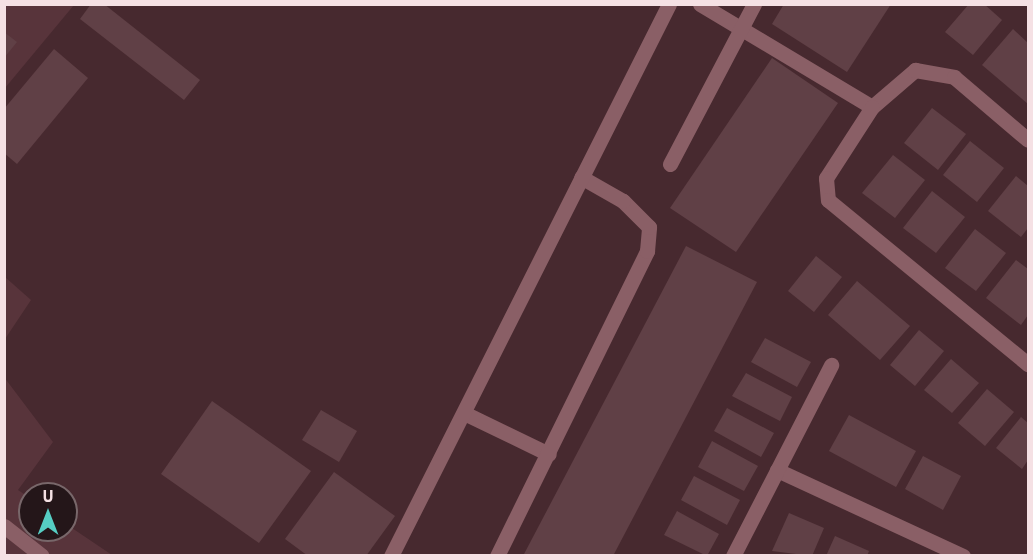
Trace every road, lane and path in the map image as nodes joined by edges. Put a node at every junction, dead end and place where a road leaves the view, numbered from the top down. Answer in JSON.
{"nodes":[{"id":1,"x":669,"y":4,"type":"edge"},
{"id":2,"x":700,"y":4,"type":"edge"},
{"id":3,"x":754,"y":4,"type":"edge"},
{"id":4,"x":743,"y":30,"type":"junction"},
{"id":5,"x":872,"y":107,"type":"junction"},
{"id":6,"x":1029,"y":140,"type":"edge"},
{"id":7,"x":670,"y":164,"type":"dead end"},
{"id":8,"x":581,"y":177,"type":"junction"},
{"id":9,"x":1029,"y":364,"type":"edge"},
{"id":10,"x":831,"y":365,"type":"dead end"},
{"id":11,"x":464,"y":413,"type":"junction"},
{"id":12,"x":549,"y":454,"type":"junction"},
{"id":13,"x":777,"y":470,"type":"junction"},
{"id":14,"x":4,"y":526,"type":"edge"},
{"id":15,"x":42,"y":555,"type":"edge"},
{"id":16,"x":391,"y":555,"type":"edge"},
{"id":17,"x":497,"y":555,"type":"edge"},
{"id":18,"x":733,"y":555,"type":"edge"},
{"id":19,"x":963,"y":555,"type":"edge"}],
"edges":[{"from":1,"to":8,"type":"street"},
{"from":2,"to":4,"type":"street"},
{"from":3,"to":4,"type":"street"},
{"from":4,"to":5,"type":"street"},
{"from":4,"to":7,"type":"street"},
{"from":5,"to":6,"type":"street"},
{"from":5,"to":9,"type":"street"},
{"from":8,"to":11,"type":"street"},
{"from":8,"to":12,"type":"street"},
{"from":10,"to":13,"type":"street"},
{"from":11,"to":12,"type":"street"},
{"from":11,"to":16,"type":"street"},
{"from":12,"to":17,"type":"street"},
{"from":13,"to":18,"type":"street"},
{"from":13,"to":19,"type":"street"},
{"from":14,"to":15,"type":"street"}]}
